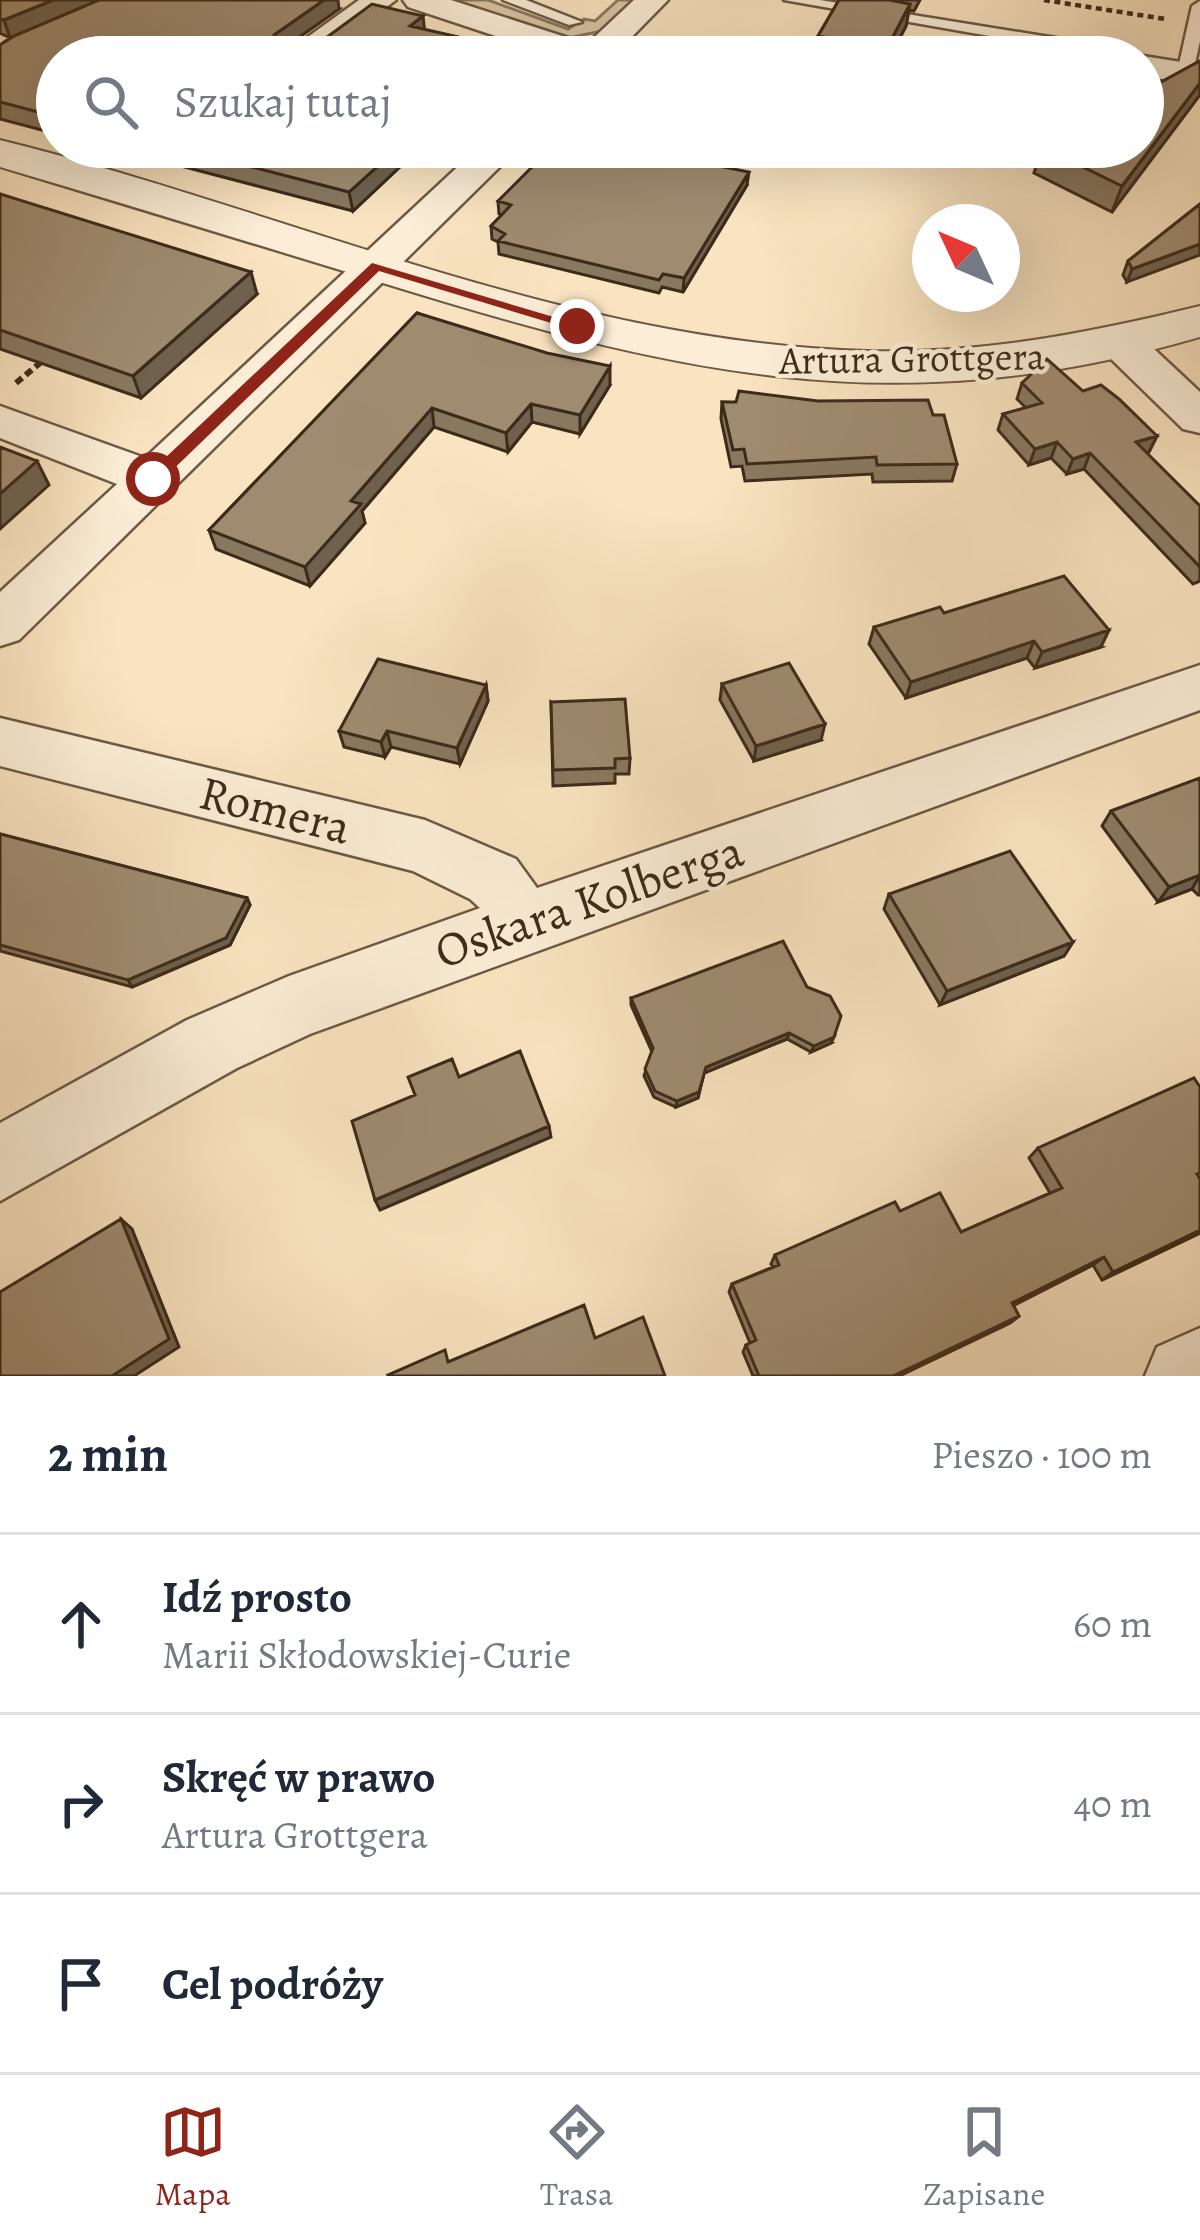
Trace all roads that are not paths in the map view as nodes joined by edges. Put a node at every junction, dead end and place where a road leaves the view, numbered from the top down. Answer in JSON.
{"nodes":[{"id":1,"x":380,"y":0,"type":"edge"},
{"id":2,"x":419,"y":0,"type":"edge"},
{"id":3,"x":511,"y":0,"type":"edge"},
{"id":4,"x":652,"y":0,"type":"edge"},
{"id":5,"x":792,"y":0,"type":"edge"},
{"id":6,"x":1200,"y":6,"type":"edge"},
{"id":7,"x":574,"y":22,"type":"dead end"},
{"id":8,"x":1077,"y":22,"type":"dead end"},
{"id":9,"x":328,"y":36,"type":"edge"},
{"id":10,"x":529,"y":36,"type":"edge"},
{"id":11,"x":615,"y":36,"type":"edge"},
{"id":12,"x":1013,"y":36,"type":"edge"},
{"id":13,"x":1072,"y":36,"type":"edge"},
{"id":14,"x":1192,"y":74,"type":"edge"},
{"id":15,"x":0,"y":153,"type":"edge"},
{"id":16,"x":36,"y":164,"type":"edge"},
{"id":17,"x":50,"y":168,"type":"edge"},
{"id":18,"x":478,"y":168,"type":"edge"},
{"id":19,"x":377,"y":266,"type":"junction"},
{"id":20,"x":1200,"y":321,"type":"edge"},
{"id":21,"x":1122,"y":344,"type":"junction"},
{"id":22,"x":1200,"y":418,"type":"edge"},
{"id":23,"x":0,"y":421,"type":"edge"},
{"id":24,"x":153,"y":479,"type":"junction"},
{"id":25,"x":0,"y":625,"type":"edge"},
{"id":26,"x":1200,"y":687,"type":"edge"},
{"id":27,"x":0,"y":742,"type":"edge"},
{"id":28,"x":522,"y":923,"type":"junction"},
{"id":29,"x":0,"y":1164,"type":"edge"},
{"id":30,"x":1200,"y":1369,"type":"edge"},
{"id":31,"x":1186,"y":1376,"type":"edge"}],
"edges":[{"from":1,"to":9,"type":"street"},
{"from":2,"to":10,"type":"street"},
{"from":3,"to":7,"type":"lane"},
{"from":4,"to":11,"type":"street"},
{"from":5,"to":12,"type":"lane"},
{"from":6,"to":14,"type":"lane"},
{"from":8,"to":13,"type":"lane"},
{"from":15,"to":16,"type":"street","name":"Artura Grottgera"},
{"from":17,"to":19,"type":"street","name":"Artura Grottgera"},
{"from":18,"to":19,"type":"street"},
{"from":19,"to":21,"type":"street","name":"Artura Grottgera"},
{"from":19,"to":24,"type":"street"},
{"from":20,"to":21,"type":"street","name":"Artura Grottgera"},
{"from":21,"to":22,"type":"street"},
{"from":23,"to":24,"type":"street"},
{"from":24,"to":25,"type":"street"},
{"from":26,"to":28,"type":"street","name":"Oskara Kolberga"},
{"from":27,"to":28,"type":"street","name":"Romera"},
{"from":28,"to":29,"type":"street","name":"Oskara Kolberga"},
{"from":30,"to":31,"type":"street"}]}
